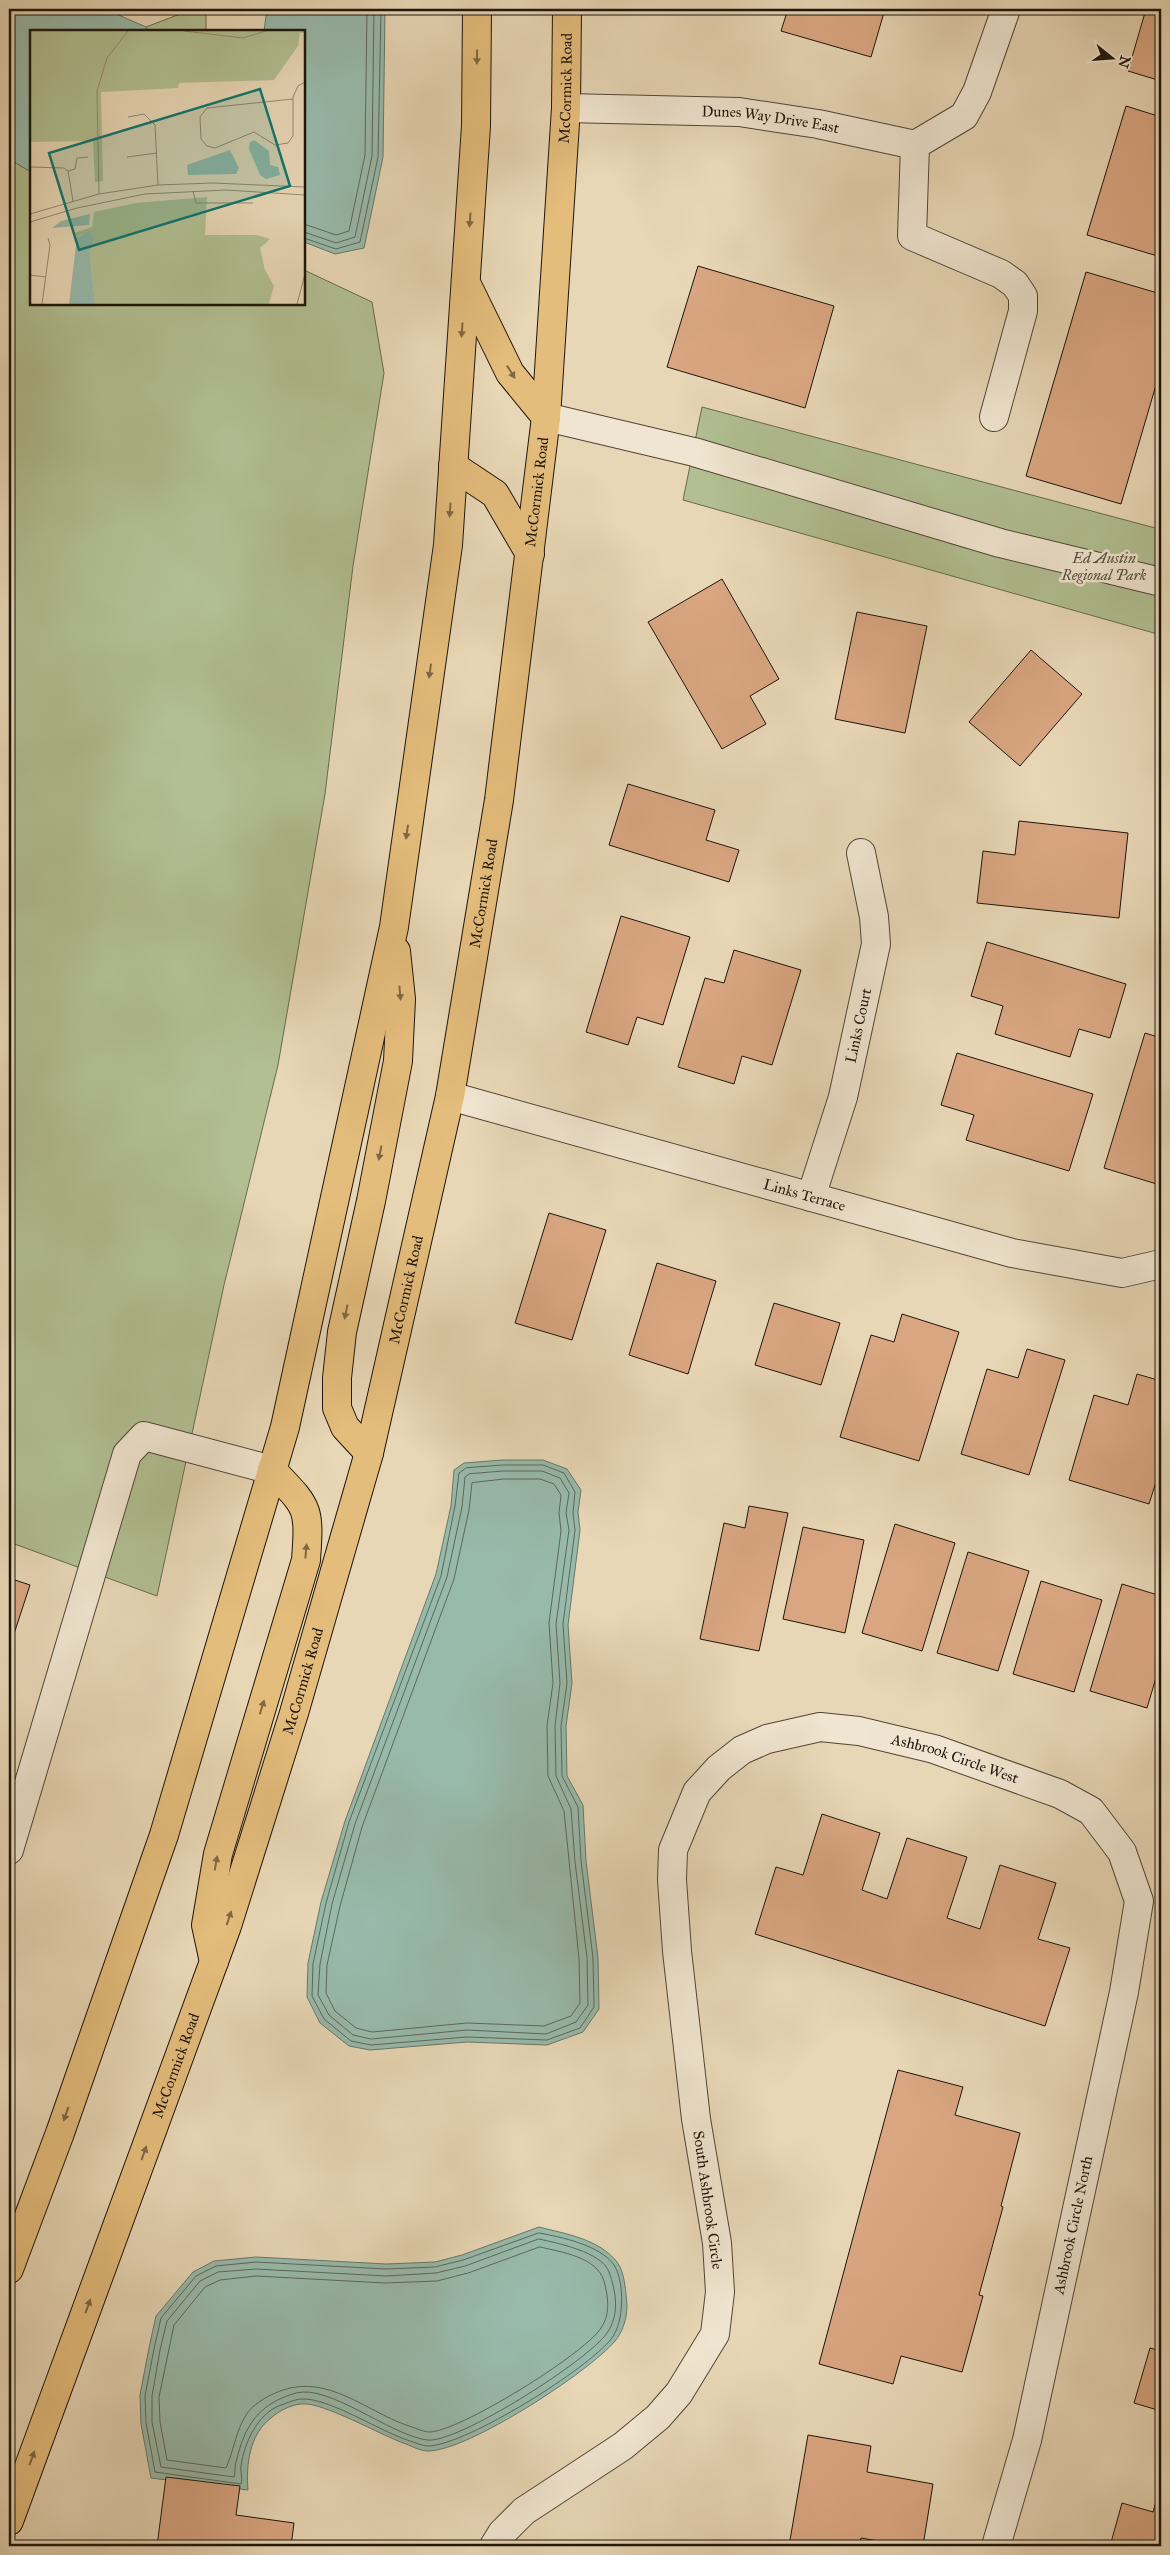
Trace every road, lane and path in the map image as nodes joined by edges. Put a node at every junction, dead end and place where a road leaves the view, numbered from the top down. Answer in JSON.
{"nodes":[{"id":1,"x":477,"y":9,"type":"edge"},
{"id":2,"x":567,"y":9,"type":"edge"},
{"id":3,"x":1006,"y":9,"type":"edge"},
{"id":4,"x":566,"y":108,"type":"junction"},
{"id":5,"x":915,"y":145,"type":"junction"},
{"id":6,"x":466,"y":281,"type":"junction"},
{"id":7,"x":994,"y":417,"type":"dead end"},
{"id":8,"x":546,"y":418,"type":"junction"},
{"id":9,"x":453,"y":466,"type":"junction"},
{"id":10,"x":530,"y":554,"type":"junction"},
{"id":11,"x":1161,"y":582,"type":"edge"},
{"id":12,"x":861,"y":853,"type":"dead end"},
{"id":13,"x":394,"y":927,"type":"junction"},
{"id":14,"x":450,"y":1096,"type":"junction"},
{"id":15,"x":811,"y":1197,"type":"junction"},
{"id":16,"x":1161,"y":1264,"type":"edge"},
{"id":17,"x":369,"y":1453,"type":"junction"},
{"id":18,"x":272,"y":1470,"type":"junction"},
{"id":19,"x":718,"y":1768,"type":"joint"},
{"id":20,"x":9,"y":1850,"type":"edge"},
{"id":21,"x":1139,"y":1901,"type":"joint"},
{"id":22,"x":214,"y":1962,"type":"junction"},
{"id":23,"x":9,"y":2269,"type":"edge"},
{"id":24,"x":9,"y":2521,"type":"edge"},
{"id":25,"x":494,"y":2546,"type":"edge"},
{"id":26,"x":996,"y":2546,"type":"edge"}],
"edges":[{"from":1,"to":6,"type":"main road","one_way":true},
{"from":2,"to":4,"type":"main road","name":"McCormick Road"},
{"from":3,"to":5,"type":"street"},
{"from":4,"to":5,"type":"street","name":"Dunes Way Drive East"},
{"from":4,"to":8,"type":"main road","name":"McCormick Road"},
{"from":5,"to":7,"type":"street"},
{"from":6,"to":8,"type":"main road","one_way":true},
{"from":6,"to":9,"type":"main road","one_way":true},
{"from":8,"to":10,"type":"main road","name":"McCormick Road"},
{"from":8,"to":11,"type":"street"},
{"from":9,"to":10,"type":"main road"},
{"from":9,"to":13,"type":"main road","one_way":true},
{"from":10,"to":14,"type":"main road","name":"McCormick Road"},
{"from":12,"to":15,"type":"street","name":"Links Court"},
{"from":13,"to":17,"type":"main road","one_way":true},
{"from":13,"to":18,"type":"main road"},
{"from":14,"to":15,"type":"street","name":"Links Terrace"},
{"from":14,"to":17,"type":"main road","name":"McCormick Road"},
{"from":15,"to":16,"type":"street","name":"Links Terrace"},
{"from":22,"to":17,"type":"main road","name":"McCormick Road","one_way":true},
{"from":18,"to":20,"type":"street"},
{"from":22,"to":18,"type":"main road","one_way":true},
{"from":18,"to":23,"type":"main road","one_way":true},
{"from":19,"to":21,"type":"street","name":"Ashbrook Circle West"},
{"from":19,"to":25,"type":"street","name":"South Ashbrook Circle"},
{"from":21,"to":26,"type":"street","name":"Ashbrook Circle North"},
{"from":24,"to":22,"type":"main road","name":"McCormick Road","one_way":true}]}
